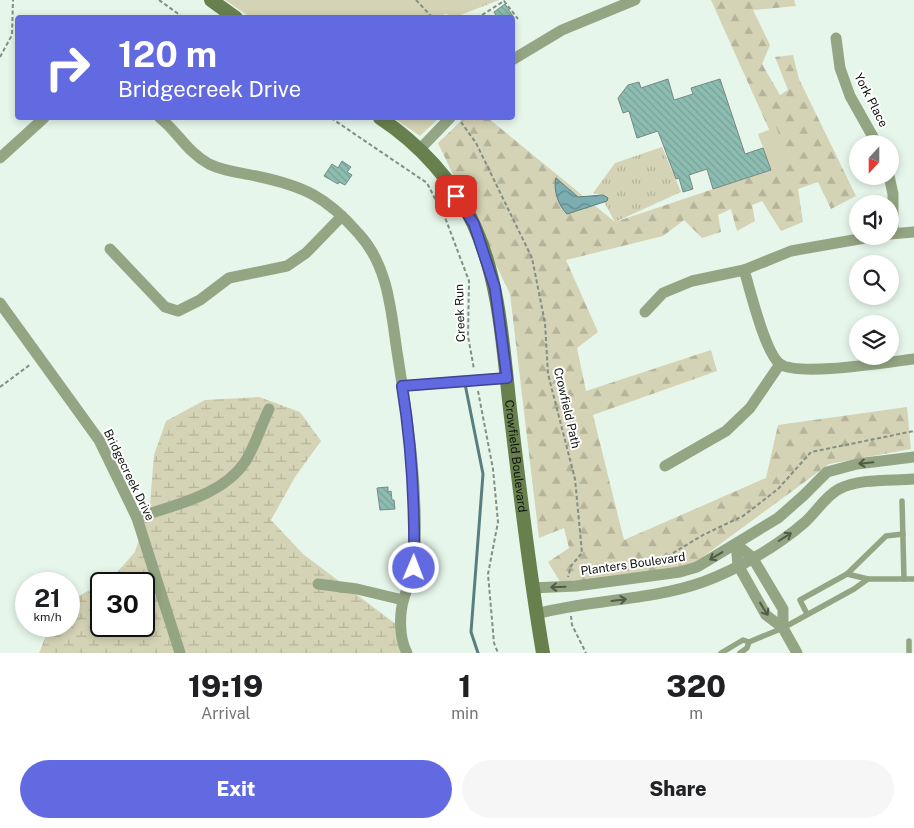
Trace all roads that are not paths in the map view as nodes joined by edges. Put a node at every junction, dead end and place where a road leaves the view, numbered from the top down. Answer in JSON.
{"nodes":[{"id":1,"x":211,"y":0,"type":"edge"},
{"id":2,"x":635,"y":0,"type":"edge"},
{"id":3,"x":232,"y":15,"type":"edge"},
{"id":4,"x":836,"y":38,"type":"dead end"},
{"id":5,"x":515,"y":58,"type":"edge"},
{"id":6,"x":42,"y":120,"type":"edge"},
{"id":7,"x":162,"y":120,"type":"edge"},
{"id":8,"x":382,"y":120,"type":"edge"},
{"id":9,"x":448,"y":120,"type":"edge"},
{"id":10,"x":872,"y":135,"type":"edge"},
{"id":11,"x":419,"y":150,"type":"junction"},
{"id":12,"x":1,"y":155,"type":"edge"},
{"id":13,"x":342,"y":216,"type":"junction"},
{"id":14,"x":914,"y":232,"type":"edge"},
{"id":15,"x":899,"y":233,"type":"edge"},
{"id":16,"x":849,"y":241,"type":"edge"},
{"id":17,"x":110,"y":249,"type":"dead end"},
{"id":18,"x":744,"y":270,"type":"junction"},
{"id":19,"x":0,"y":303,"type":"edge"},
{"id":20,"x":645,"y":312,"type":"dead end"},
{"id":21,"x":914,"y":359,"type":"edge"},
{"id":22,"x":780,"y":364,"type":"junction"},
{"id":23,"x":507,"y":378,"type":"junction"},
{"id":24,"x":402,"y":386,"type":"junction"},
{"id":25,"x":269,"y":409,"type":"dead end"},
{"id":26,"x":914,"y":457,"type":"edge"},
{"id":27,"x":666,"y":466,"type":"dead end"},
{"id":28,"x":914,"y":479,"type":"edge"},
{"id":29,"x":902,"y":501,"type":"dead end"},
{"id":30,"x":137,"y":518,"type":"junction"},
{"id":31,"x":903,"y":534,"type":"junction"},
{"id":32,"x":736,"y":544,"type":"junction"},
{"id":33,"x":752,"y":557,"type":"junction"},
{"id":34,"x":738,"y":565,"type":"junction"},
{"id":35,"x":847,"y":574,"type":"junction"},
{"id":36,"x":868,"y":579,"type":"junction"},
{"id":37,"x":904,"y":579,"type":"junction"},
{"id":38,"x":914,"y":579,"type":"edge"},
{"id":39,"x":318,"y":584,"type":"dead end"},
{"id":40,"x":532,"y":588,"type":"junction"},
{"id":41,"x":403,"y":600,"type":"junction"},
{"id":42,"x":536,"y":614,"type":"junction"},
{"id":43,"x":807,"y":614,"type":"junction"},
{"id":44,"x":782,"y":628,"type":"junction"},
{"id":45,"x":909,"y":641,"type":"dead end"},
{"id":46,"x":749,"y":642,"type":"junction"},
{"id":47,"x":180,"y":653,"type":"edge"},
{"id":48,"x":407,"y":653,"type":"edge"},
{"id":49,"x":543,"y":653,"type":"edge"},
{"id":50,"x":721,"y":653,"type":"edge"},
{"id":51,"x":740,"y":653,"type":"edge"},
{"id":52,"x":797,"y":653,"type":"edge"},
{"id":53,"x":909,"y":653,"type":"edge"}],
"edges":[{"from":1,"to":3,"type":"main road"},
{"from":2,"to":5,"type":"street"},
{"from":4,"to":10,"type":"street","name":"York Place"},
{"from":6,"to":12,"type":"street"},
{"from":7,"to":13,"type":"street"},
{"from":8,"to":11,"type":"main road","name":"Crowfield Boulevard"},
{"from":9,"to":11,"type":"street"},
{"from":11,"to":23,"type":"main road","name":"Crowfield Boulevard"},
{"from":13,"to":17,"type":"street"},
{"from":13,"to":24,"type":"street"},
{"from":14,"to":15,"type":"street"},
{"from":16,"to":18,"type":"street"},
{"from":18,"to":20,"type":"street"},
{"from":18,"to":22,"type":"street"},
{"from":19,"to":30,"type":"street","name":"Bridgecreek Drive"},
{"from":21,"to":22,"type":"street"},
{"from":22,"to":27,"type":"street"},
{"from":23,"to":24,"type":"street"},
{"from":23,"to":40,"type":"main road","name":"Crowfield Boulevard"},
{"from":24,"to":41,"type":"street"},
{"from":25,"to":30,"type":"street"},
{"from":26,"to":32,"type":"street","name":"Planters Boulevard","one_way":true},
{"from":33,"to":28,"type":"street","one_way":true},
{"from":29,"to":31,"type":"lane"},
{"from":30,"to":47,"type":"street","name":"Bridgecreek Drive"},
{"from":31,"to":35,"type":"lane"},
{"from":31,"to":37,"type":"lane"},
{"from":32,"to":33,"type":"street"},
{"from":32,"to":34,"type":"street"},
{"from":32,"to":40,"type":"street","name":"Planters Boulevard","one_way":true},
{"from":33,"to":34,"type":"street"},
{"from":33,"to":44,"type":"street"},
{"from":42,"to":34,"type":"street","one_way":true},
{"from":34,"to":44,"type":"street","one_way":true},
{"from":35,"to":36,"type":"lane"},
{"from":35,"to":43,"type":"lane"},
{"from":36,"to":37,"type":"lane"},
{"from":36,"to":43,"type":"lane"},
{"from":37,"to":38,"type":"lane"},
{"from":39,"to":41,"type":"street"},
{"from":40,"to":42,"type":"main road","name":"Crowfield Boulevard"},
{"from":41,"to":48,"type":"street"},
{"from":42,"to":49,"type":"main road","name":"Crowfield Boulevard"},
{"from":43,"to":44,"type":"lane"},
{"from":44,"to":46,"type":"lane"},
{"from":44,"to":52,"type":"street"},
{"from":45,"to":53,"type":"lane"},
{"from":46,"to":50,"type":"lane"},
{"from":46,"to":51,"type":"lane"}]}
